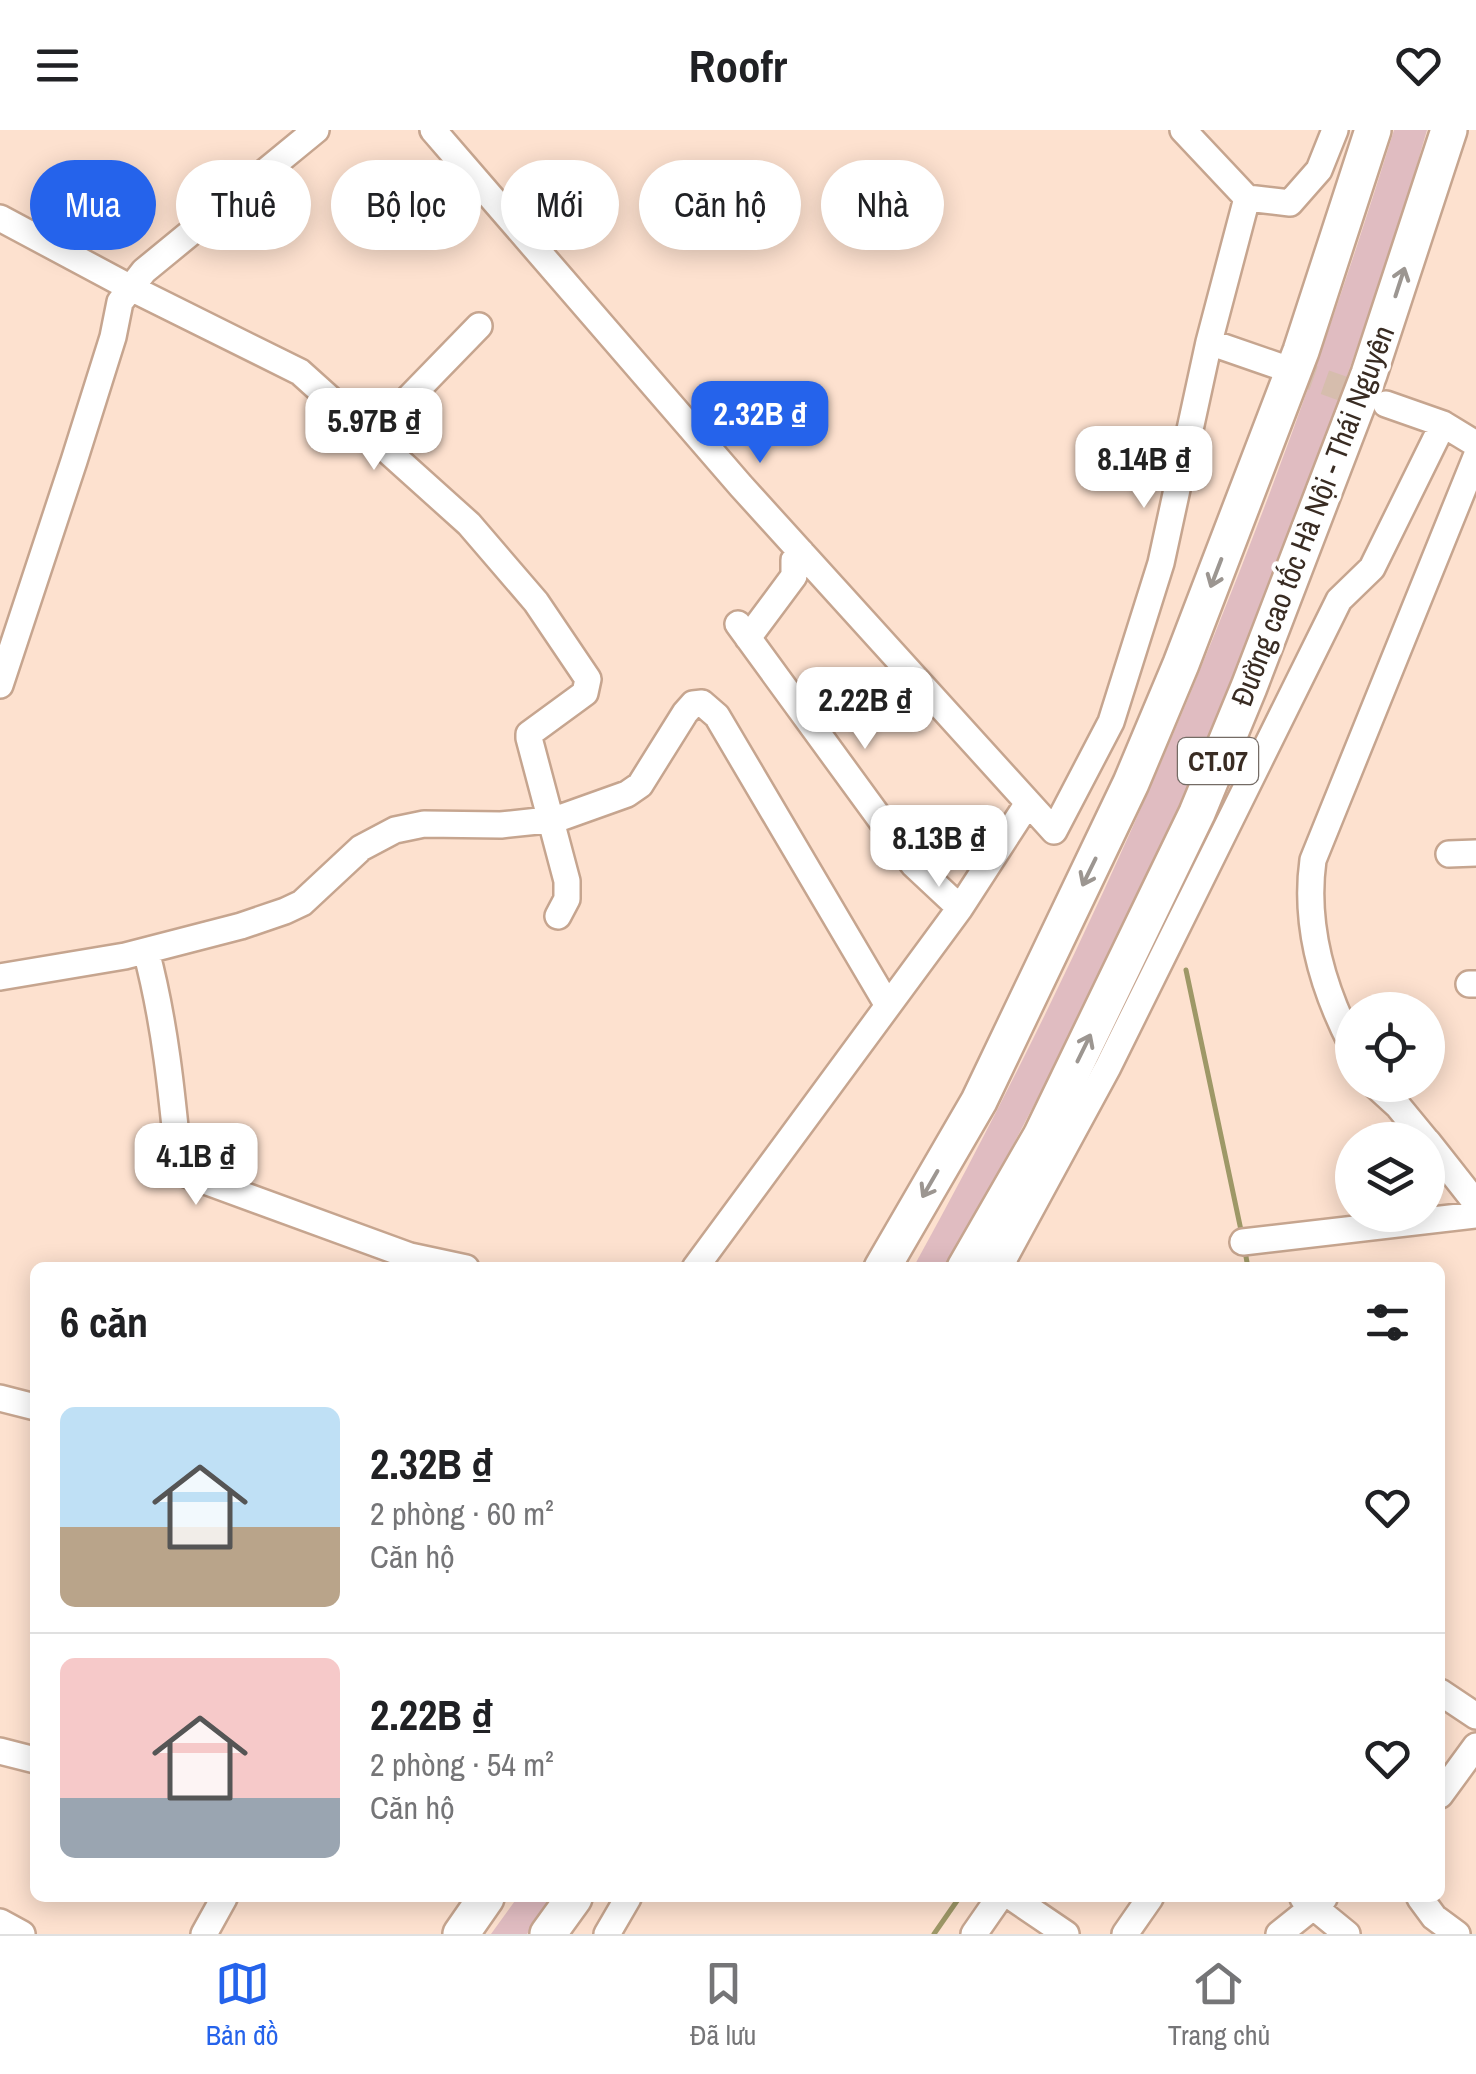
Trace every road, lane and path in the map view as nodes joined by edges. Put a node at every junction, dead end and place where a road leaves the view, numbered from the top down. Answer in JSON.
{"nodes":[{"id":1,"x":316,"y":130,"type":"edge"},
{"id":2,"x":433,"y":130,"type":"edge"},
{"id":3,"x":1184,"y":130,"type":"edge"},
{"id":4,"x":1335,"y":130,"type":"edge"},
{"id":5,"x":1373,"y":130,"type":"edge"},
{"id":6,"x":1449,"y":130,"type":"edge"},
{"id":7,"x":1246,"y":198,"type":"junction"},
{"id":8,"x":0,"y":218,"type":"edge"},
{"id":9,"x":129,"y":287,"type":"junction"},
{"id":10,"x":479,"y":326,"type":"dead end"},
{"id":11,"x":1209,"y":342,"type":"junction"},
{"id":12,"x":1290,"y":370,"type":"tunnel mouth"},
{"id":13,"x":1386,"y":404,"type":"tunnel mouth"},
{"id":14,"x":1442,"y":424,"type":"junction"},
{"id":15,"x":373,"y":436,"type":"junction"},
{"id":16,"x":1476,"y":444,"type":"edge"},
{"id":17,"x":1476,"y":457,"type":"edge"},
{"id":18,"x":801,"y":552,"type":"junction"},
{"id":19,"x":0,"y":685,"type":"edge"},
{"id":20,"x":1028,"y":802,"type":"junction"},
{"id":21,"x":552,"y":820,"type":"junction"},
{"id":22,"x":1476,"y":853,"type":"edge"},
{"id":23,"x":1449,"y":854,"type":"dead end"},
{"id":24,"x":960,"y":908,"type":"junction"},
{"id":25,"x":558,"y":916,"type":"dead end"},
{"id":26,"x":146,"y":951,"type":"junction"},
{"id":27,"x":0,"y":977,"type":"edge"},
{"id":28,"x":888,"y":1004,"type":"junction"},
{"id":29,"x":1335,"y":1013,"type":"edge"},
{"id":30,"x":1394,"y":1102,"type":"edge"},
{"id":31,"x":1411,"y":1122,"type":"edge"},
{"id":32,"x":1445,"y":1165,"type":"edge"},
{"id":33,"x":1476,"y":1203,"type":"edge"},
{"id":34,"x":1476,"y":1215,"type":"edge"},
{"id":35,"x":1243,"y":1242,"type":"dead end"},
{"id":36,"x":438,"y":1262,"type":"edge"},
{"id":37,"x":699,"y":1262,"type":"edge"},
{"id":38,"x":885,"y":1262,"type":"edge"},
{"id":39,"x":968,"y":1262,"type":"edge"},
{"id":40,"x":1001,"y":1262,"type":"edge"},
{"id":41,"x":0,"y":1398,"type":"edge"},
{"id":42,"x":30,"y":1406,"type":"edge"},
{"id":43,"x":1445,"y":1695,"type":"edge"},
{"id":44,"x":1476,"y":1716,"type":"edge"},
{"id":45,"x":0,"y":1751,"type":"edge"},
{"id":46,"x":1473,"y":1755,"type":"edge"},
{"id":47,"x":30,"y":1759,"type":"edge"},
{"id":48,"x":1445,"y":1789,"type":"edge"},
{"id":49,"x":222,"y":1902,"type":"edge"},
{"id":50,"x":483,"y":1902,"type":"edge"},
{"id":51,"x":571,"y":1902,"type":"edge"},
{"id":52,"x":626,"y":1902,"type":"edge"},
{"id":53,"x":997,"y":1902,"type":"edge"},
{"id":54,"x":1019,"y":1902,"type":"edge"},
{"id":55,"x":1147,"y":1902,"type":"edge"},
{"id":56,"x":1312,"y":1902,"type":"edge"},
{"id":57,"x":1316,"y":1902,"type":"edge"},
{"id":58,"x":1423,"y":1902,"type":"edge"},
{"id":59,"x":0,"y":1922,"type":"edge"},
{"id":60,"x":22,"y":1934,"type":"edge"},
{"id":61,"x":204,"y":1934,"type":"edge"},
{"id":62,"x":461,"y":1934,"type":"edge"},
{"id":63,"x":548,"y":1934,"type":"edge"},
{"id":64,"x":608,"y":1934,"type":"edge"},
{"id":65,"x":974,"y":1934,"type":"edge"},
{"id":66,"x":1066,"y":1934,"type":"edge"},
{"id":67,"x":1125,"y":1934,"type":"edge"},
{"id":68,"x":1279,"y":1934,"type":"edge"},
{"id":69,"x":1347,"y":1934,"type":"edge"},
{"id":70,"x":1457,"y":1934,"type":"edge"}],
"edges":[{"from":1,"to":9,"type":"street"},
{"from":2,"to":18,"type":"street"},
{"from":3,"to":7,"type":"street"},
{"from":4,"to":7,"type":"street"},
{"from":5,"to":38,"type":"highway","number":"CT.07","one_way":true},
{"from":39,"to":6,"type":"highway","name":"Đường cao tốc Hà Nội - Thái Nguyên","number":"CT.07","one_way":true},
{"from":7,"to":11,"type":"street"},
{"from":8,"to":9,"type":"street"},
{"from":9,"to":15,"type":"street"},
{"from":9,"to":19,"type":"street"},
{"from":10,"to":15,"type":"street"},
{"from":11,"to":12,"type":"street"},
{"from":11,"to":20,"type":"street"},
{"from":13,"to":14,"type":"street"},
{"from":14,"to":16,"type":"street"},
{"from":14,"to":40,"type":"street"},
{"from":15,"to":21,"type":"street"},
{"from":17,"to":29,"type":"street"},
{"from":18,"to":20,"type":"street"},
{"from":18,"to":24,"type":"street"},
{"from":20,"to":24,"type":"street"},
{"from":21,"to":25,"type":"street"},
{"from":21,"to":26,"type":"street"},
{"from":21,"to":28,"type":"street"},
{"from":22,"to":23,"type":"street"},
{"from":24,"to":28,"type":"street"},
{"from":26,"to":27,"type":"street"},
{"from":26,"to":36,"type":"street"},
{"from":28,"to":37,"type":"street"},
{"from":30,"to":31,"type":"street"},
{"from":32,"to":33,"type":"street"},
{"from":34,"to":35,"type":"street"},
{"from":41,"to":42,"type":"street"},
{"from":43,"to":44,"type":"street"},
{"from":45,"to":47,"type":"street"},
{"from":46,"to":48,"type":"street"},
{"from":49,"to":61,"type":"street"},
{"from":50,"to":62,"type":"highway"},
{"from":51,"to":63,"type":"highway"},
{"from":52,"to":64,"type":"street"},
{"from":53,"to":65,"type":"street"},
{"from":54,"to":66,"type":"street"},
{"from":55,"to":67,"type":"street"},
{"from":56,"to":68,"type":"street"},
{"from":57,"to":69,"type":"street"},
{"from":58,"to":70,"type":"street"},
{"from":59,"to":60,"type":"street"}]}
